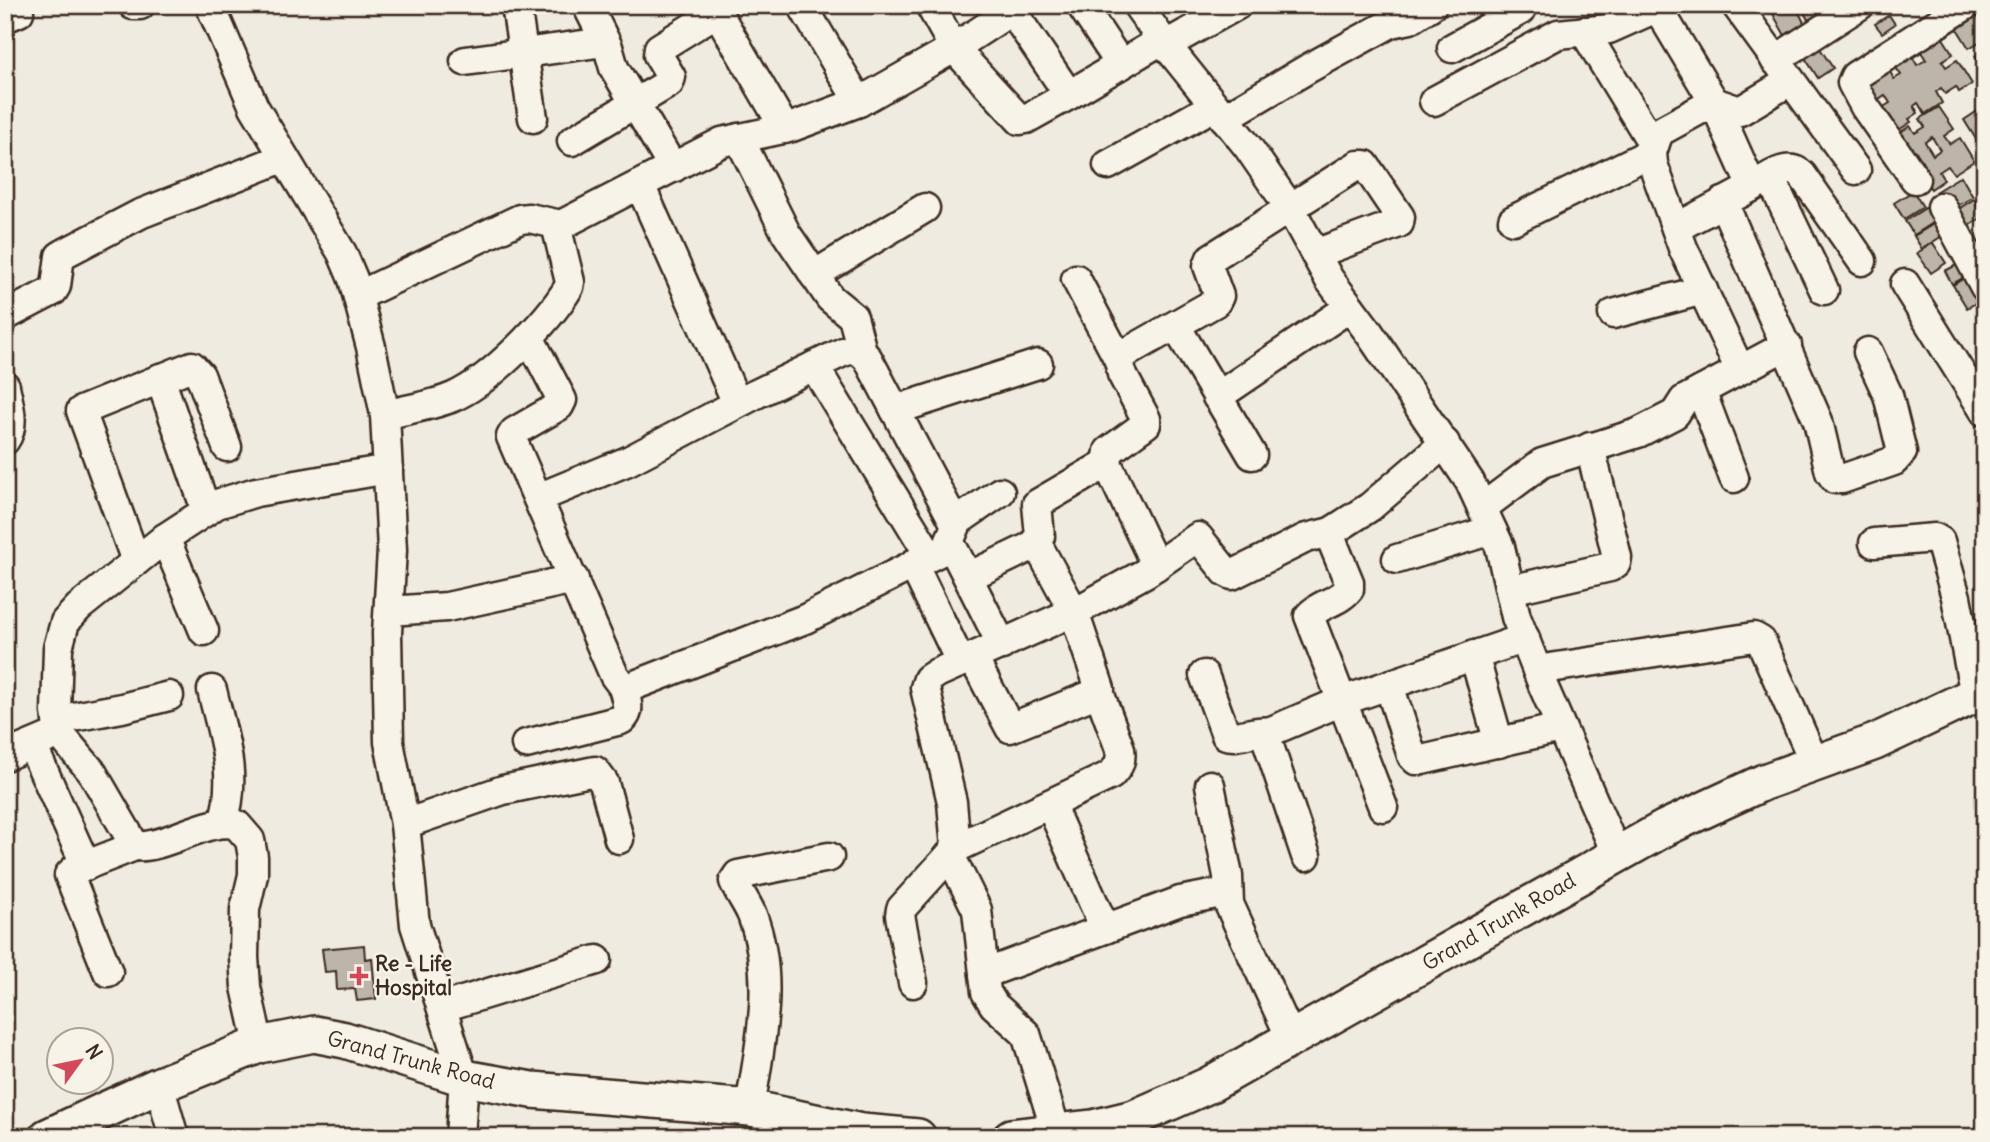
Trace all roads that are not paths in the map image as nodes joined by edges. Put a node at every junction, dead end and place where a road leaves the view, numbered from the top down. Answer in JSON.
{"nodes":[{"id":1,"x":133,"y":5,"type":"edge"},
{"id":2,"x":141,"y":5,"type":"edge"},
{"id":3,"x":210,"y":5,"type":"edge"},
{"id":4,"x":516,"y":5,"type":"edge"},
{"id":5,"x":587,"y":5,"type":"edge"},
{"id":6,"x":802,"y":5,"type":"edge"},
{"id":7,"x":930,"y":5,"type":"edge"},
{"id":8,"x":1081,"y":5,"type":"edge"},
{"id":9,"x":1137,"y":5,"type":"edge"},
{"id":10,"x":1237,"y":5,"type":"edge"},
{"id":11,"x":1432,"y":5,"type":"edge"},
{"id":12,"x":1523,"y":5,"type":"edge"},
{"id":13,"x":1736,"y":5,"type":"edge"},
{"id":14,"x":1860,"y":5,"type":"edge"},
{"id":15,"x":1966,"y":5,"type":"edge"},
{"id":16,"x":1659,"y":6,"type":"edge"},
{"id":17,"x":1016,"y":8,"type":"edge"},
{"id":18,"x":715,"y":9,"type":"edge"},
{"id":19,"x":1584,"y":31,"type":"junction"},
{"id":20,"x":606,"y":42,"type":"junction"},
{"id":21,"x":1164,"y":43,"type":"junction"},
{"id":22,"x":954,"y":48,"type":"junction"},
{"id":23,"x":1452,"y":48,"type":"dead end"},
{"id":24,"x":523,"y":53,"type":"junction"},
{"id":25,"x":465,"y":61,"type":"dead end"},
{"id":26,"x":1121,"y":65,"type":"junction"},
{"id":27,"x":1783,"y":71,"type":"junction"},
{"id":28,"x":1069,"y":95,"type":"junction"},
{"id":29,"x":1434,"y":101,"type":"dead end"},
{"id":30,"x":859,"y":102,"type":"junction"},
{"id":31,"x":1714,"y":102,"type":"junction"},
{"id":32,"x":634,"y":104,"type":"junction"},
{"id":33,"x":1219,"y":112,"type":"junction"},
{"id":34,"x":533,"y":118,"type":"dead end"},
{"id":35,"x":785,"y":129,"type":"junction"},
{"id":36,"x":739,"y":138,"type":"junction"},
{"id":37,"x":572,"y":141,"type":"dead end"},
{"id":38,"x":1653,"y":149,"type":"junction"},
{"id":39,"x":283,"y":158,"type":"junction"},
{"id":40,"x":1108,"y":165,"type":"dead end"},
{"id":41,"x":673,"y":168,"type":"junction"},
{"id":42,"x":1856,"y":170,"type":"dead end"},
{"id":43,"x":1915,"y":179,"type":"dead end"},
{"id":44,"x":1761,"y":182,"type":"junction"},
{"id":45,"x":640,"y":185,"type":"junction"},
{"id":46,"x":1723,"y":202,"type":"junction"},
{"id":47,"x":1942,"y":207,"type":"dead end"},
{"id":48,"x":925,"y":208,"type":"dead end"},
{"id":49,"x":1290,"y":208,"type":"junction"},
{"id":50,"x":1513,"y":220,"type":"dead end"},
{"id":51,"x":561,"y":225,"type":"junction"},
{"id":52,"x":1676,"y":228,"type":"junction"},
{"id":53,"x":1315,"y":254,"type":"junction"},
{"id":54,"x":1862,"y":261,"type":"dead end"},
{"id":55,"x":814,"y":275,"type":"junction"},
{"id":56,"x":1076,"y":279,"type":"dead end"},
{"id":57,"x":1905,"y":284,"type":"dead end"},
{"id":58,"x":1985,"y":288,"type":"edge"},
{"id":59,"x":1703,"y":290,"type":"junction"},
{"id":60,"x":1824,"y":290,"type":"dead end"},
{"id":61,"x":358,"y":296,"type":"junction"},
{"id":62,"x":1350,"y":307,"type":"junction"},
{"id":63,"x":1614,"y":314,"type":"dead end"},
{"id":64,"x":5,"y":316,"type":"edge"},
{"id":65,"x":1176,"y":326,"type":"junction"},
{"id":66,"x":529,"y":337,"type":"junction"},
{"id":67,"x":1787,"y":345,"type":"junction"},
{"id":68,"x":862,"y":351,"type":"junction"},
{"id":69,"x":1868,"y":352,"type":"dead end"},
{"id":70,"x":1119,"y":360,"type":"junction"},
{"id":71,"x":1038,"y":364,"type":"dead end"},
{"id":72,"x":814,"y":366,"type":"junction"},
{"id":73,"x":1740,"y":370,"type":"junction"},
{"id":74,"x":160,"y":378,"type":"junction"},
{"id":75,"x":5,"y":386,"type":"edge"},
{"id":76,"x":1701,"y":391,"type":"junction"},
{"id":77,"x":1217,"y":397,"type":"junction"},
{"id":78,"x":737,"y":403,"type":"junction"},
{"id":79,"x":895,"y":410,"type":"junction"},
{"id":80,"x":1985,"y":412,"type":"edge"},
{"id":81,"x":385,"y":415,"type":"junction"},
{"id":82,"x":5,"y":440,"type":"edge"},
{"id":83,"x":1445,"y":443,"type":"junction"},
{"id":84,"x":227,"y":447,"type":"dead end"},
{"id":85,"x":1590,"y":447,"type":"junction"},
{"id":86,"x":1252,"y":455,"type":"dead end"},
{"id":87,"x":1107,"y":463,"type":"junction"},
{"id":88,"x":388,"y":469,"type":"junction"},
{"id":89,"x":1734,"y":478,"type":"dead end"},
{"id":90,"x":1000,"y":492,"type":"dead end"},
{"id":91,"x":538,"y":498,"type":"junction"},
{"id":92,"x":206,"y":510,"type":"junction"},
{"id":93,"x":1487,"y":519,"type":"junction"},
{"id":94,"x":1331,"y":532,"type":"junction"},
{"id":95,"x":165,"y":538,"type":"junction"},
{"id":96,"x":1036,"y":542,"type":"junction"},
{"id":97,"x":1874,"y":543,"type":"dead end"},
{"id":98,"x":936,"y":548,"type":"junction"},
{"id":99,"x":1397,"y":559,"type":"dead end"},
{"id":100,"x":136,"y":561,"type":"junction"},
{"id":101,"x":1156,"y":566,"type":"junction"},
{"id":102,"x":968,"y":577,"type":"junction"},
{"id":103,"x":574,"y":579,"type":"junction"},
{"id":104,"x":1510,"y":590,"type":"junction"},
{"id":105,"x":389,"y":611,"type":"junction"},
{"id":106,"x":1074,"y":612,"type":"junction"},
{"id":107,"x":204,"y":631,"type":"dead end"},
{"id":108,"x":1525,"y":638,"type":"junction"},
{"id":109,"x":1002,"y":645,"type":"junction"},
{"id":110,"x":1474,"y":655,"type":"junction"},
{"id":111,"x":967,"y":661,"type":"junction"},
{"id":112,"x":1536,"y":670,"type":"junction"},
{"id":113,"x":1204,"y":675,"type":"dead end"},
{"id":114,"x":1389,"y":685,"type":"junction"},
{"id":115,"x":623,"y":687,"type":"junction"},
{"id":116,"x":212,"y":690,"type":"dead end"},
{"id":117,"x":1099,"y":692,"type":"junction"},
{"id":118,"x":1980,"y":693,"type":"edge"},
{"id":119,"x":169,"y":696,"type":"dead end"},
{"id":120,"x":1342,"y":701,"type":"junction"},
{"id":121,"x":58,"y":727,"type":"junction"},
{"id":122,"x":1560,"y":728,"type":"junction"},
{"id":123,"x":1269,"y":733,"type":"junction"},
{"id":124,"x":1499,"y":743,"type":"junction"},
{"id":125,"x":526,"y":744,"type":"dead end"},
{"id":126,"x":32,"y":745,"type":"junction"},
{"id":127,"x":5,"y":756,"type":"edge"},
{"id":128,"x":1815,"y":764,"type":"junction"},
{"id":129,"x":1210,"y":785,"type":"dead end"},
{"id":130,"x":1050,"y":804,"type":"junction"},
{"id":131,"x":1383,"y":807,"type":"dead end"},
{"id":132,"x":223,"y":822,"type":"junction"},
{"id":133,"x":405,"y":824,"type":"junction"},
{"id":134,"x":619,"y":839,"type":"dead end"},
{"id":135,"x":135,"y":846,"type":"junction"},
{"id":136,"x":953,"y":852,"type":"junction"},
{"id":137,"x":1617,"y":855,"type":"junction"},
{"id":138,"x":829,"y":856,"type":"dead end"},
{"id":139,"x":1306,"y":856,"type":"dead end"},
{"id":140,"x":86,"y":866,"type":"junction"},
{"id":141,"x":1227,"y":892,"type":"junction"},
{"id":142,"x":1105,"y":929,"type":"junction"},
{"id":143,"x":597,"y":960,"type":"dead end"},
{"id":144,"x":108,"y":972,"type":"dead end"},
{"id":145,"x":984,"y":974,"type":"junction"},
{"id":146,"x":913,"y":983,"type":"dead end"},
{"id":147,"x":443,"y":1007,"type":"junction"},
{"id":148,"x":1291,"y":1038,"type":"junction"},
{"id":149,"x":259,"y":1045,"type":"junction"},
{"id":150,"x":464,"y":1078,"type":"junction"},
{"id":151,"x":159,"y":1086,"type":"junction"},
{"id":152,"x":750,"y":1108,"type":"junction"},
{"id":153,"x":1057,"y":1134,"type":"junction"},
{"id":154,"x":47,"y":1137,"type":"edge"},
{"id":155,"x":174,"y":1137,"type":"edge"},
{"id":156,"x":460,"y":1137,"type":"edge"},
{"id":157,"x":918,"y":1137,"type":"edge"},
{"id":158,"x":1011,"y":1137,"type":"edge"}],
"edges":[{"from":1,"to":2,"type":"street"},
{"from":3,"to":39,"type":"street"},
{"from":4,"to":24,"type":"street"},
{"from":5,"to":20,"type":"street"},
{"from":6,"to":30,"type":"street"},
{"from":7,"to":22,"type":"street"},
{"from":8,"to":26,"type":"street"},
{"from":9,"to":21,"type":"street"},
{"from":10,"to":21,"type":"street"},
{"from":11,"to":33,"type":"street"},
{"from":12,"to":23,"type":"street"},
{"from":13,"to":27,"type":"street"},
{"from":14,"to":27,"type":"street"},
{"from":15,"to":43,"type":"street"},
{"from":16,"to":19,"type":"street"},
{"from":16,"to":31,"type":"street"},
{"from":17,"to":22,"type":"street"},
{"from":17,"to":28,"type":"street"},
{"from":18,"to":32,"type":"street"},
{"from":18,"to":35,"type":"street"},
{"from":19,"to":29,"type":"street"},
{"from":19,"to":38,"type":"street"},
{"from":20,"to":24,"type":"street"},
{"from":20,"to":32,"type":"street"},
{"from":21,"to":26,"type":"street"},
{"from":21,"to":33,"type":"street"},
{"from":22,"to":28,"type":"street"},
{"from":22,"to":30,"type":"street"},
{"from":24,"to":25,"type":"street"},
{"from":24,"to":34,"type":"street"},
{"from":26,"to":28,"type":"street"},
{"from":27,"to":31,"type":"street"},
{"from":27,"to":42,"type":"street"},
{"from":30,"to":35,"type":"street"},
{"from":31,"to":38,"type":"street"},
{"from":31,"to":44,"type":"street"},
{"from":32,"to":37,"type":"street"},
{"from":32,"to":41,"type":"street"},
{"from":33,"to":40,"type":"street"},
{"from":33,"to":49,"type":"street"},
{"from":35,"to":36,"type":"street"},
{"from":36,"to":41,"type":"street"},
{"from":36,"to":55,"type":"street"},
{"from":38,"to":50,"type":"street"},
{"from":38,"to":52,"type":"street"},
{"from":39,"to":61,"type":"street"},
{"from":39,"to":64,"type":"street"},
{"from":41,"to":45,"type":"street"},
{"from":44,"to":46,"type":"street"},
{"from":44,"to":54,"type":"street"},
{"from":44,"to":60,"type":"street"},
{"from":45,"to":51,"type":"street"},
{"from":45,"to":78,"type":"street"},
{"from":46,"to":52,"type":"street"},
{"from":46,"to":67,"type":"street"},
{"from":47,"to":58,"type":"street"},
{"from":48,"to":55,"type":"street"},
{"from":49,"to":53,"type":"street"},
{"from":49,"to":53,"type":"street"},
{"from":49,"to":65,"type":"street"},
{"from":51,"to":61,"type":"street"},
{"from":51,"to":66,"type":"street"},
{"from":52,"to":59,"type":"street"},
{"from":53,"to":62,"type":"street"},
{"from":55,"to":68,"type":"street"},
{"from":56,"to":70,"type":"street"},
{"from":57,"to":80,"type":"street"},
{"from":59,"to":63,"type":"street"},
{"from":59,"to":73,"type":"street"},
{"from":61,"to":81,"type":"street"},
{"from":62,"to":77,"type":"street"},
{"from":62,"to":83,"type":"street"},
{"from":65,"to":70,"type":"street"},
{"from":65,"to":77,"type":"street"},
{"from":66,"to":81,"type":"street"},
{"from":66,"to":91,"type":"street"},
{"from":67,"to":69,"type":"street"},
{"from":67,"to":73,"type":"street"},
{"from":68,"to":72,"type":"street"},
{"from":68,"to":79,"type":"street"},
{"from":70,"to":87,"type":"street"},
{"from":71,"to":79,"type":"street"},
{"from":72,"to":78,"type":"street"},
{"from":72,"to":98,"type":"street"},
{"from":73,"to":76,"type":"street"},
{"from":74,"to":84,"type":"street"},
{"from":74,"to":92,"type":"street"},
{"from":74,"to":100,"type":"street"},
{"from":75,"to":82,"type":"street"},
{"from":76,"to":85,"type":"street"},
{"from":76,"to":89,"type":"street"},
{"from":77,"to":86,"type":"street"},
{"from":78,"to":91,"type":"street"},
{"from":79,"to":98,"type":"street"},
{"from":81,"to":88,"type":"street"},
{"from":83,"to":93,"type":"street"},
{"from":83,"to":94,"type":"street"},
{"from":85,"to":93,"type":"street"},
{"from":85,"to":104,"type":"street"},
{"from":87,"to":96,"type":"street"},
{"from":87,"to":101,"type":"street"},
{"from":88,"to":92,"type":"street"},
{"from":88,"to":105,"type":"street"},
{"from":90,"to":98,"type":"street"},
{"from":91,"to":103,"type":"street"},
{"from":92,"to":95,"type":"street"},
{"from":93,"to":99,"type":"street"},
{"from":93,"to":104,"type":"street"},
{"from":94,"to":101,"type":"street"},
{"from":94,"to":120,"type":"street"},
{"from":95,"to":100,"type":"street"},
{"from":95,"to":107,"type":"street"},
{"from":96,"to":102,"type":"street"},
{"from":96,"to":106,"type":"street"},
{"from":97,"to":118,"type":"street"},
{"from":98,"to":102,"type":"street"},
{"from":98,"to":111,"type":"street"},
{"from":98,"to":115,"type":"street"},
{"from":100,"to":121,"type":"street"},
{"from":101,"to":106,"type":"street"},
{"from":102,"to":109,"type":"street"},
{"from":103,"to":105,"type":"street"},
{"from":103,"to":115,"type":"street"},
{"from":104,"to":108,"type":"street"},
{"from":105,"to":133,"type":"street"},
{"from":106,"to":109,"type":"street"},
{"from":106,"to":117,"type":"street"},
{"from":108,"to":110,"type":"street"},
{"from":108,"to":112,"type":"street"},
{"from":109,"to":111,"type":"street"},
{"from":110,"to":114,"type":"street"},
{"from":110,"to":124,"type":"street"},
{"from":111,"to":117,"type":"street"},
{"from":111,"to":136,"type":"street"},
{"from":112,"to":122,"type":"street"},
{"from":112,"to":128,"type":"street"},
{"from":113,"to":123,"type":"street"},
{"from":114,"to":120,"type":"street"},
{"from":114,"to":124,"type":"street"},
{"from":115,"to":125,"type":"street"},
{"from":116,"to":132,"type":"street"},
{"from":117,"to":130,"type":"street"},
{"from":118,"to":128,"type":"main road","name":"Grand Trunk Road"},
{"from":119,"to":121,"type":"street"},
{"from":120,"to":123,"type":"street"},
{"from":120,"to":131,"type":"street"},
{"from":121,"to":126,"type":"street"},
{"from":121,"to":135,"type":"street"},
{"from":122,"to":124,"type":"street"},
{"from":122,"to":137,"type":"street"},
{"from":123,"to":139,"type":"street"},
{"from":126,"to":127,"type":"street"},
{"from":126,"to":140,"type":"street"},
{"from":128,"to":137,"type":"main road","name":"Grand Trunk Road"},
{"from":129,"to":141,"type":"street"},
{"from":130,"to":136,"type":"street"},
{"from":130,"to":142,"type":"street"},
{"from":132,"to":135,"type":"street"},
{"from":132,"to":149,"type":"street"},
{"from":133,"to":134,"type":"street"},
{"from":133,"to":147,"type":"street"},
{"from":135,"to":140,"type":"street"},
{"from":136,"to":145,"type":"street"},
{"from":136,"to":146,"type":"street"},
{"from":137,"to":148,"type":"main road","name":"Grand Trunk Road"},
{"from":138,"to":152,"type":"street"},
{"from":140,"to":144,"type":"street"},
{"from":141,"to":142,"type":"street"},
{"from":141,"to":148,"type":"street"},
{"from":142,"to":145,"type":"street"},
{"from":143,"to":147,"type":"street"},
{"from":145,"to":153,"type":"street"},
{"from":147,"to":150,"type":"street"},
{"from":148,"to":153,"type":"main road","name":"Grand Trunk Road"},
{"from":149,"to":150,"type":"main road","name":"Grand Trunk Road"},
{"from":149,"to":151,"type":"main road","name":"Grand Trunk Road"},
{"from":150,"to":152,"type":"main road","name":"Grand Trunk Road"},
{"from":150,"to":156,"type":"street"},
{"from":151,"to":154,"type":"main road","name":"Grand Trunk Road"},
{"from":151,"to":155,"type":"street"},
{"from":152,"to":157,"type":"main road","name":"Grand Trunk Road"},
{"from":153,"to":158,"type":"main road","name":"Grand Trunk Road"}]}
